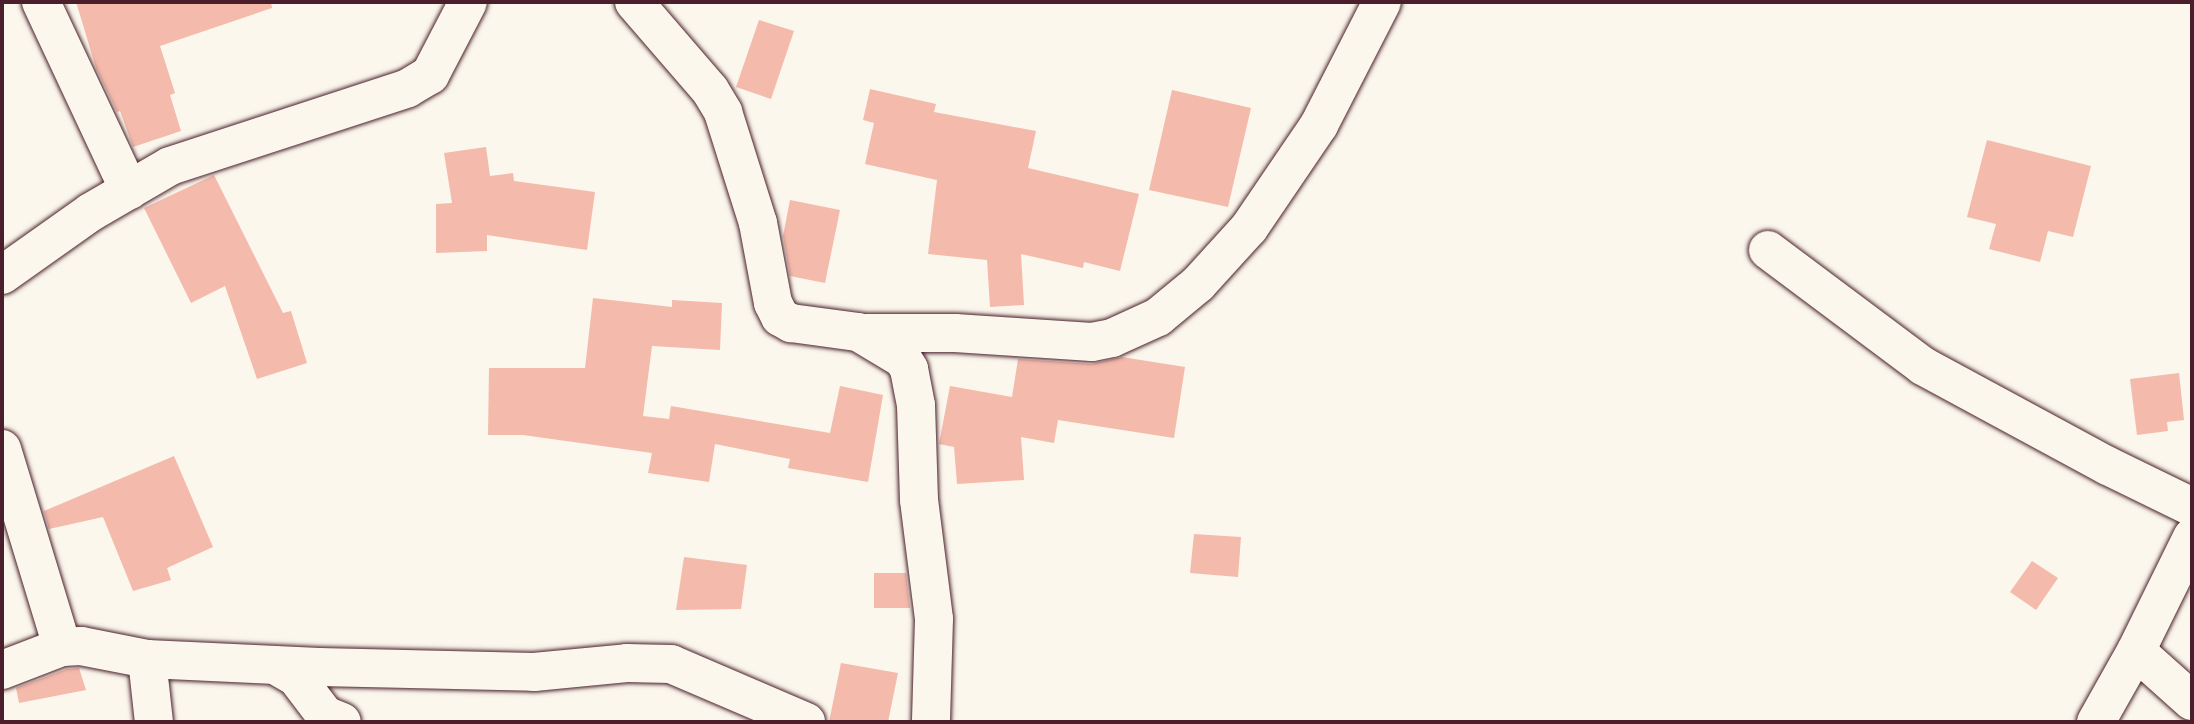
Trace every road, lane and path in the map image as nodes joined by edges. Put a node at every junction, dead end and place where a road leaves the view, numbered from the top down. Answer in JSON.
{"nodes":[{"id":1,"x":41,"y":2,"type":"edge"},
{"id":2,"x":468,"y":2,"type":"edge"},
{"id":3,"x":634,"y":2,"type":"edge"},
{"id":4,"x":1382,"y":2,"type":"edge"},
{"id":5,"x":129,"y":190,"type":"junction"},
{"id":6,"x":1768,"y":250,"type":"dead end"},
{"id":7,"x":2,"y":275,"type":"edge"},
{"id":8,"x":858,"y":332,"type":"junction"},
{"id":9,"x":2,"y":449,"type":"edge"},
{"id":10,"x":2192,"y":507,"type":"edge"},
{"id":11,"x":2192,"y":537,"type":"edge"},
{"id":12,"x":62,"y":647,"type":"junction"},
{"id":13,"x":2136,"y":651,"type":"junction"},
{"id":14,"x":147,"y":659,"type":"junction"},
{"id":15,"x":275,"y":665,"type":"junction"},
{"id":16,"x":2,"y":670,"type":"edge"},
{"id":17,"x":2192,"y":701,"type":"edge"},
{"id":18,"x":154,"y":722,"type":"edge"},
{"id":19,"x":342,"y":722,"type":"edge"},
{"id":20,"x":806,"y":722,"type":"edge"},
{"id":21,"x":931,"y":722,"type":"edge"},
{"id":22,"x":2096,"y":722,"type":"edge"}],
"edges":[{"from":1,"to":5,"type":"street"},
{"from":2,"to":5,"type":"street"},
{"from":3,"to":8,"type":"street"},
{"from":4,"to":8,"type":"street"},
{"from":5,"to":7,"type":"street"},
{"from":6,"to":10,"type":"street"},
{"from":8,"to":21,"type":"street"},
{"from":9,"to":12,"type":"street"},
{"from":11,"to":13,"type":"street"},
{"from":12,"to":14,"type":"street"},
{"from":12,"to":16,"type":"street"},
{"from":13,"to":17,"type":"street"},
{"from":13,"to":22,"type":"street"},
{"from":14,"to":15,"type":"street"},
{"from":14,"to":18,"type":"street"},
{"from":15,"to":19,"type":"street"},
{"from":15,"to":20,"type":"street"}]}
